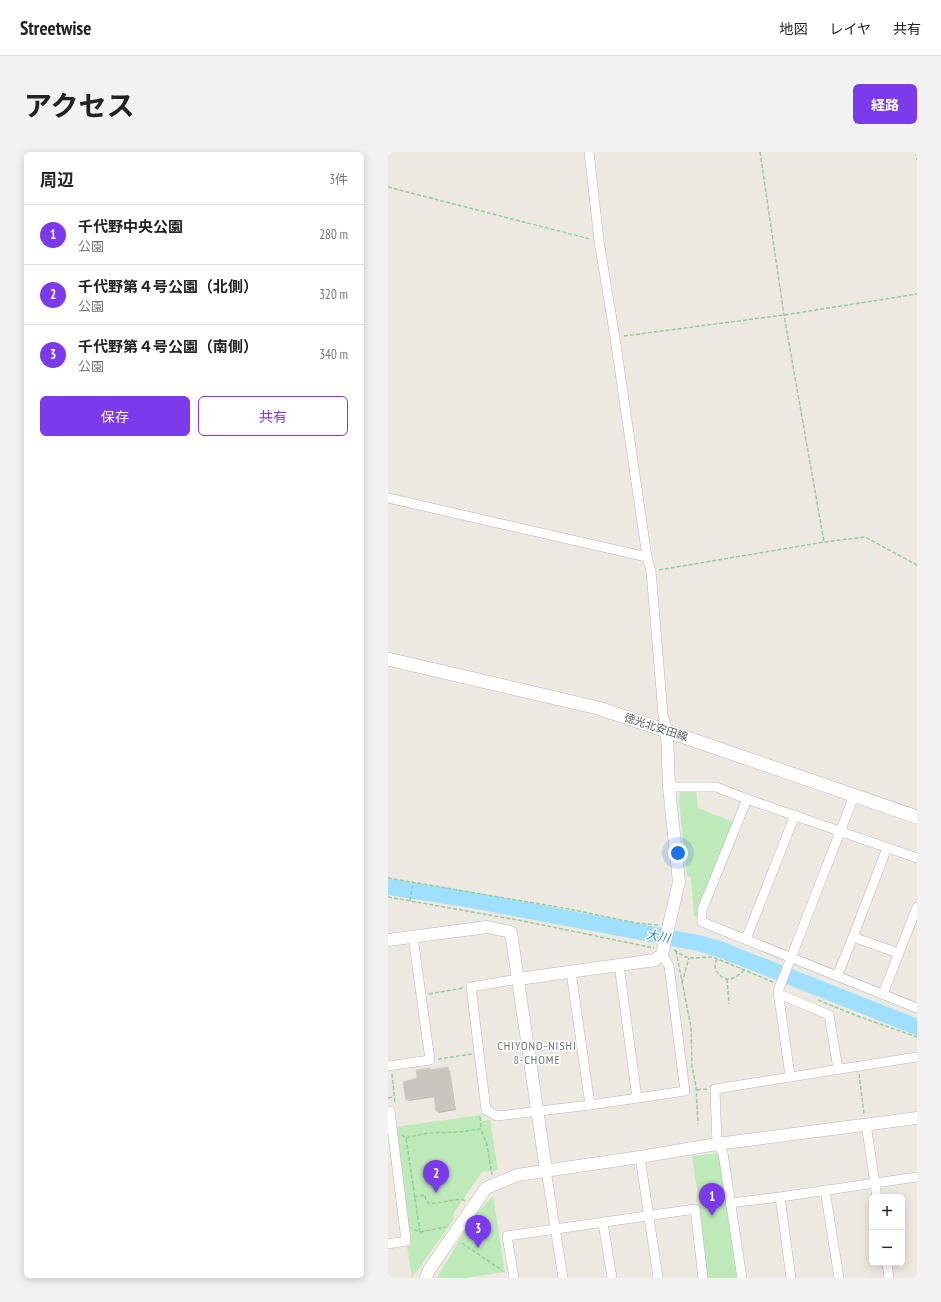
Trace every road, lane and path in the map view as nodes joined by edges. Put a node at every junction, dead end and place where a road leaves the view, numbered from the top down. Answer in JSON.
{"nodes":[{"id":1,"x":589,"y":152,"type":"edge"},
{"id":2,"x":760,"y":152,"type":"edge"},
{"id":3,"x":916,"y":152,"type":"edge"},
{"id":4,"x":917,"y":160,"type":"edge"},
{"id":5,"x":388,"y":187,"type":"edge"},
{"id":6,"x":599,"y":241,"type":"junction"},
{"id":7,"x":917,"y":294,"type":"edge"},
{"id":8,"x":784,"y":315,"type":"junction"},
{"id":9,"x":615,"y":338,"type":"junction"},
{"id":10,"x":388,"y":498,"type":"edge"},
{"id":11,"x":824,"y":542,"type":"junction"},
{"id":12,"x":647,"y":557,"type":"junction"},
{"id":13,"x":917,"y":565,"type":"edge"},
{"id":14,"x":651,"y":572,"type":"junction"},
{"id":15,"x":388,"y":659,"type":"edge"},
{"id":16,"x":667,"y":731,"type":"junction"},
{"id":17,"x":669,"y":787,"type":"junction"},
{"id":18,"x":854,"y":796,"type":"junction"},
{"id":19,"x":747,"y":799,"type":"junction"},
{"id":20,"x":795,"y":815,"type":"junction"},
{"id":21,"x":917,"y":817,"type":"edge"},
{"id":22,"x":841,"y":831,"type":"junction"},
{"id":23,"x":887,"y":848,"type":"junction"},
{"id":24,"x":917,"y":858,"type":"edge"},
{"id":25,"x":388,"y":878,"type":"edge"},
{"id":26,"x":413,"y":883,"type":"junction"},
{"id":27,"x":388,"y":897,"type":"edge"},
{"id":28,"x":410,"y":900,"type":"junction"},
{"id":29,"x":917,"y":907,"type":"edge"},
{"id":30,"x":669,"y":929,"type":"junction"},
{"id":31,"x":413,"y":937,"type":"junction"},
{"id":32,"x":853,"y":937,"type":"junction"},
{"id":33,"x":746,"y":939,"type":"junction"},
{"id":34,"x":388,"y":940,"type":"edge"},
{"id":35,"x":667,"y":950,"type":"junction"},
{"id":36,"x":898,"y":953,"type":"junction"},
{"id":37,"x":689,"y":958,"type":"dead end"},
{"id":38,"x":716,"y":959,"type":"dead end"},
{"id":39,"x":791,"y":960,"type":"junction"},
{"id":40,"x":619,"y":965,"type":"junction"},
{"id":41,"x":744,"y":970,"type":"dead end"},
{"id":42,"x":571,"y":972,"type":"junction"},
{"id":43,"x":837,"y":976,"type":"junction"},
{"id":44,"x":518,"y":979,"type":"junction"},
{"id":45,"x":727,"y":979,"type":"junction"},
{"id":46,"x":682,"y":983,"type":"junction"},
{"id":47,"x":471,"y":987,"type":"junction"},
{"id":48,"x":779,"y":994,"type":"junction"},
{"id":49,"x":883,"y":994,"type":"junction"},
{"id":50,"x":421,"y":995,"type":"junction"},
{"id":51,"x":729,"y":1004,"type":"dead end"},
{"id":52,"x":917,"y":1008,"type":"edge"},
{"id":53,"x":479,"y":1053,"type":"junction"},
{"id":54,"x":917,"y":1057,"type":"edge"},
{"id":55,"x":430,"y":1060,"type":"junction"},
{"id":56,"x":390,"y":1066,"type":"edge"},
{"id":57,"x":858,"y":1066,"type":"junction"},
{"id":58,"x":838,"y":1069,"type":"junction"},
{"id":59,"x":790,"y":1076,"type":"junction"},
{"id":60,"x":395,"y":1097,"type":"junction"},
{"id":61,"x":388,"y":1098,"type":"edge"},
{"id":62,"x":637,"y":1098,"type":"junction"},
{"id":63,"x":590,"y":1105,"type":"junction"},
{"id":64,"x":392,"y":1108,"type":"edge"},
{"id":65,"x":486,"y":1110,"type":"junction"},
{"id":66,"x":537,"y":1111,"type":"junction"},
{"id":67,"x":917,"y":1118,"type":"edge"},
{"id":68,"x":698,"y":1124,"type":"dead end"},
{"id":69,"x":866,"y":1124,"type":"junction"},
{"id":70,"x":401,"y":1128,"type":"dead end"},
{"id":71,"x":481,"y":1128,"type":"junction"},
{"id":72,"x":406,"y":1138,"type":"junction"},
{"id":73,"x":717,"y":1144,"type":"junction"},
{"id":74,"x":640,"y":1157,"type":"junction"},
{"id":75,"x":546,"y":1170,"type":"junction"},
{"id":76,"x":917,"y":1177,"type":"edge"},
{"id":77,"x":875,"y":1183,"type":"junction"},
{"id":78,"x":493,"y":1185,"type":"junction"},
{"id":79,"x":825,"y":1190,"type":"junction"},
{"id":80,"x":877,"y":1194,"type":"edge"},
{"id":81,"x":414,"y":1197,"type":"junction"},
{"id":82,"x":780,"y":1197,"type":"junction"},
{"id":83,"x":465,"y":1201,"type":"dead end"},
{"id":84,"x":730,"y":1203,"type":"junction"},
{"id":85,"x":649,"y":1215,"type":"junction"},
{"id":86,"x":603,"y":1223,"type":"junction"},
{"id":87,"x":404,"y":1225,"type":"junction"},
{"id":88,"x":555,"y":1230,"type":"junction"},
{"id":89,"x":456,"y":1231,"type":"junction"},
{"id":90,"x":420,"y":1232,"type":"junction"},
{"id":91,"x":462,"y":1243,"type":"dead end"},
{"id":92,"x":388,"y":1244,"type":"edge"},
{"id":93,"x":887,"y":1266,"type":"edge"},
{"id":94,"x":514,"y":1276,"type":"edge"},
{"id":95,"x":426,"y":1278,"type":"edge"},
{"id":96,"x":563,"y":1278,"type":"edge"},
{"id":97,"x":612,"y":1278,"type":"edge"},
{"id":98,"x":658,"y":1278,"type":"edge"},
{"id":99,"x":703,"y":1278,"type":"edge"},
{"id":100,"x":742,"y":1278,"type":"edge"},
{"id":101,"x":791,"y":1278,"type":"edge"},
{"id":102,"x":839,"y":1278,"type":"edge"},
{"id":103,"x":889,"y":1278,"type":"edge"}],
"edges":[{"from":1,"to":6,"type":"street"},
{"from":2,"to":8,"type":"path"},
{"from":3,"to":4,"type":"path"},
{"from":5,"to":6,"type":"path"},
{"from":6,"to":9,"type":"street"},
{"from":7,"to":8,"type":"path"},
{"from":8,"to":9,"type":"path"},
{"from":8,"to":11,"type":"path"},
{"from":9,"to":12,"type":"street"},
{"from":10,"to":12,"type":"street"},
{"from":11,"to":13,"type":"path"},
{"from":11,"to":14,"type":"path"},
{"from":12,"to":14,"type":"street"},
{"from":14,"to":16,"type":"street"},
{"from":15,"to":16,"type":"main road","name":"徳光北安田線"},
{"from":16,"to":17,"type":"street"},
{"from":16,"to":18,"type":"main road","name":"徳光北安田線"},
{"from":17,"to":19,"type":"street"},
{"from":17,"to":30,"type":"street"},
{"from":18,"to":21,"type":"main road","name":"徳光北安田線"},
{"from":18,"to":22,"type":"street"},
{"from":19,"to":20,"type":"street"},
{"from":19,"to":33,"type":"street"},
{"from":20,"to":22,"type":"street"},
{"from":20,"to":33,"type":"street"},
{"from":22,"to":23,"type":"street"},
{"from":22,"to":39,"type":"street"},
{"from":23,"to":24,"type":"street"},
{"from":23,"to":32,"type":"street"},
{"from":25,"to":26,"type":"path"},
{"from":26,"to":28,"type":"path"},
{"from":26,"to":30,"type":"path"},
{"from":27,"to":28,"type":"path"},
{"from":28,"to":35,"type":"path"},
{"from":29,"to":36,"type":"street"},
{"from":30,"to":35,"type":"street"},
{"from":31,"to":34,"type":"street"},
{"from":31,"to":44,"type":"street"},
{"from":31,"to":50,"type":"street"},
{"from":32,"to":36,"type":"street"},
{"from":32,"to":43,"type":"street"},
{"from":33,"to":39,"type":"street"},
{"from":35,"to":40,"type":"street"},
{"from":35,"to":46,"type":"path"},
{"from":35,"to":62,"type":"street"},
{"from":36,"to":49,"type":"street"},
{"from":37,"to":46,"type":"path"},
{"from":38,"to":45,"type":"path"},
{"from":39,"to":43,"type":"street"},
{"from":39,"to":48,"type":"street"},
{"from":40,"to":42,"type":"street"},
{"from":40,"to":62,"type":"street"},
{"from":41,"to":45,"type":"path"},
{"from":42,"to":44,"type":"street"},
{"from":42,"to":63,"type":"street"},
{"from":43,"to":49,"type":"street"},
{"from":44,"to":47,"type":"street"},
{"from":44,"to":66,"type":"street"},
{"from":45,"to":51,"type":"path"},
{"from":46,"to":68,"type":"path"},
{"from":47,"to":50,"type":"path"},
{"from":47,"to":53,"type":"street"},
{"from":48,"to":58,"type":"street"},
{"from":48,"to":59,"type":"street"},
{"from":49,"to":52,"type":"street"},
{"from":50,"to":55,"type":"street"},
{"from":53,"to":55,"type":"path"},
{"from":53,"to":65,"type":"street"},
{"from":54,"to":57,"type":"street"},
{"from":55,"to":56,"type":"street"},
{"from":56,"to":60,"type":"path"},
{"from":57,"to":58,"type":"street"},
{"from":57,"to":69,"type":"path"},
{"from":58,"to":59,"type":"street"},
{"from":59,"to":73,"type":"street"},
{"from":60,"to":61,"type":"path"},
{"from":60,"to":64,"type":"path"},
{"from":62,"to":63,"type":"street"},
{"from":63,"to":66,"type":"street"},
{"from":64,"to":87,"type":"street"},
{"from":65,"to":66,"type":"street"},
{"from":65,"to":71,"type":"path"},
{"from":66,"to":75,"type":"street"},
{"from":67,"to":69,"type":"street"},
{"from":69,"to":73,"type":"street"},
{"from":69,"to":77,"type":"street"},
{"from":70,"to":72,"type":"path"},
{"from":71,"to":72,"type":"path"},
{"from":71,"to":78,"type":"path"},
{"from":72,"to":81,"type":"path"},
{"from":73,"to":74,"type":"street"},
{"from":73,"to":84,"type":"street"},
{"from":74,"to":75,"type":"street"},
{"from":74,"to":85,"type":"street"},
{"from":75,"to":78,"type":"street"},
{"from":75,"to":88,"type":"street"},
{"from":76,"to":77,"type":"street"},
{"from":77,"to":79,"type":"street"},
{"from":77,"to":80,"type":"street"},
{"from":78,"to":89,"type":"street"},
{"from":79,"to":82,"type":"street"},
{"from":79,"to":102,"type":"street"},
{"from":81,"to":83,"type":"path"},
{"from":81,"to":90,"type":"path"},
{"from":82,"to":84,"type":"street"},
{"from":82,"to":101,"type":"street"},
{"from":84,"to":100,"type":"street"},
{"from":85,"to":86,"type":"street"},
{"from":85,"to":98,"type":"street"},
{"from":85,"to":99,"type":"street"},
{"from":86,"to":88,"type":"street"},
{"from":86,"to":97,"type":"street"},
{"from":87,"to":90,"type":"path"},
{"from":87,"to":92,"type":"street"},
{"from":88,"to":94,"type":"street"},
{"from":88,"to":96,"type":"street"},
{"from":89,"to":90,"type":"path"},
{"from":89,"to":95,"type":"street"},
{"from":91,"to":94,"type":"path"},
{"from":93,"to":103,"type":"street"}]}
